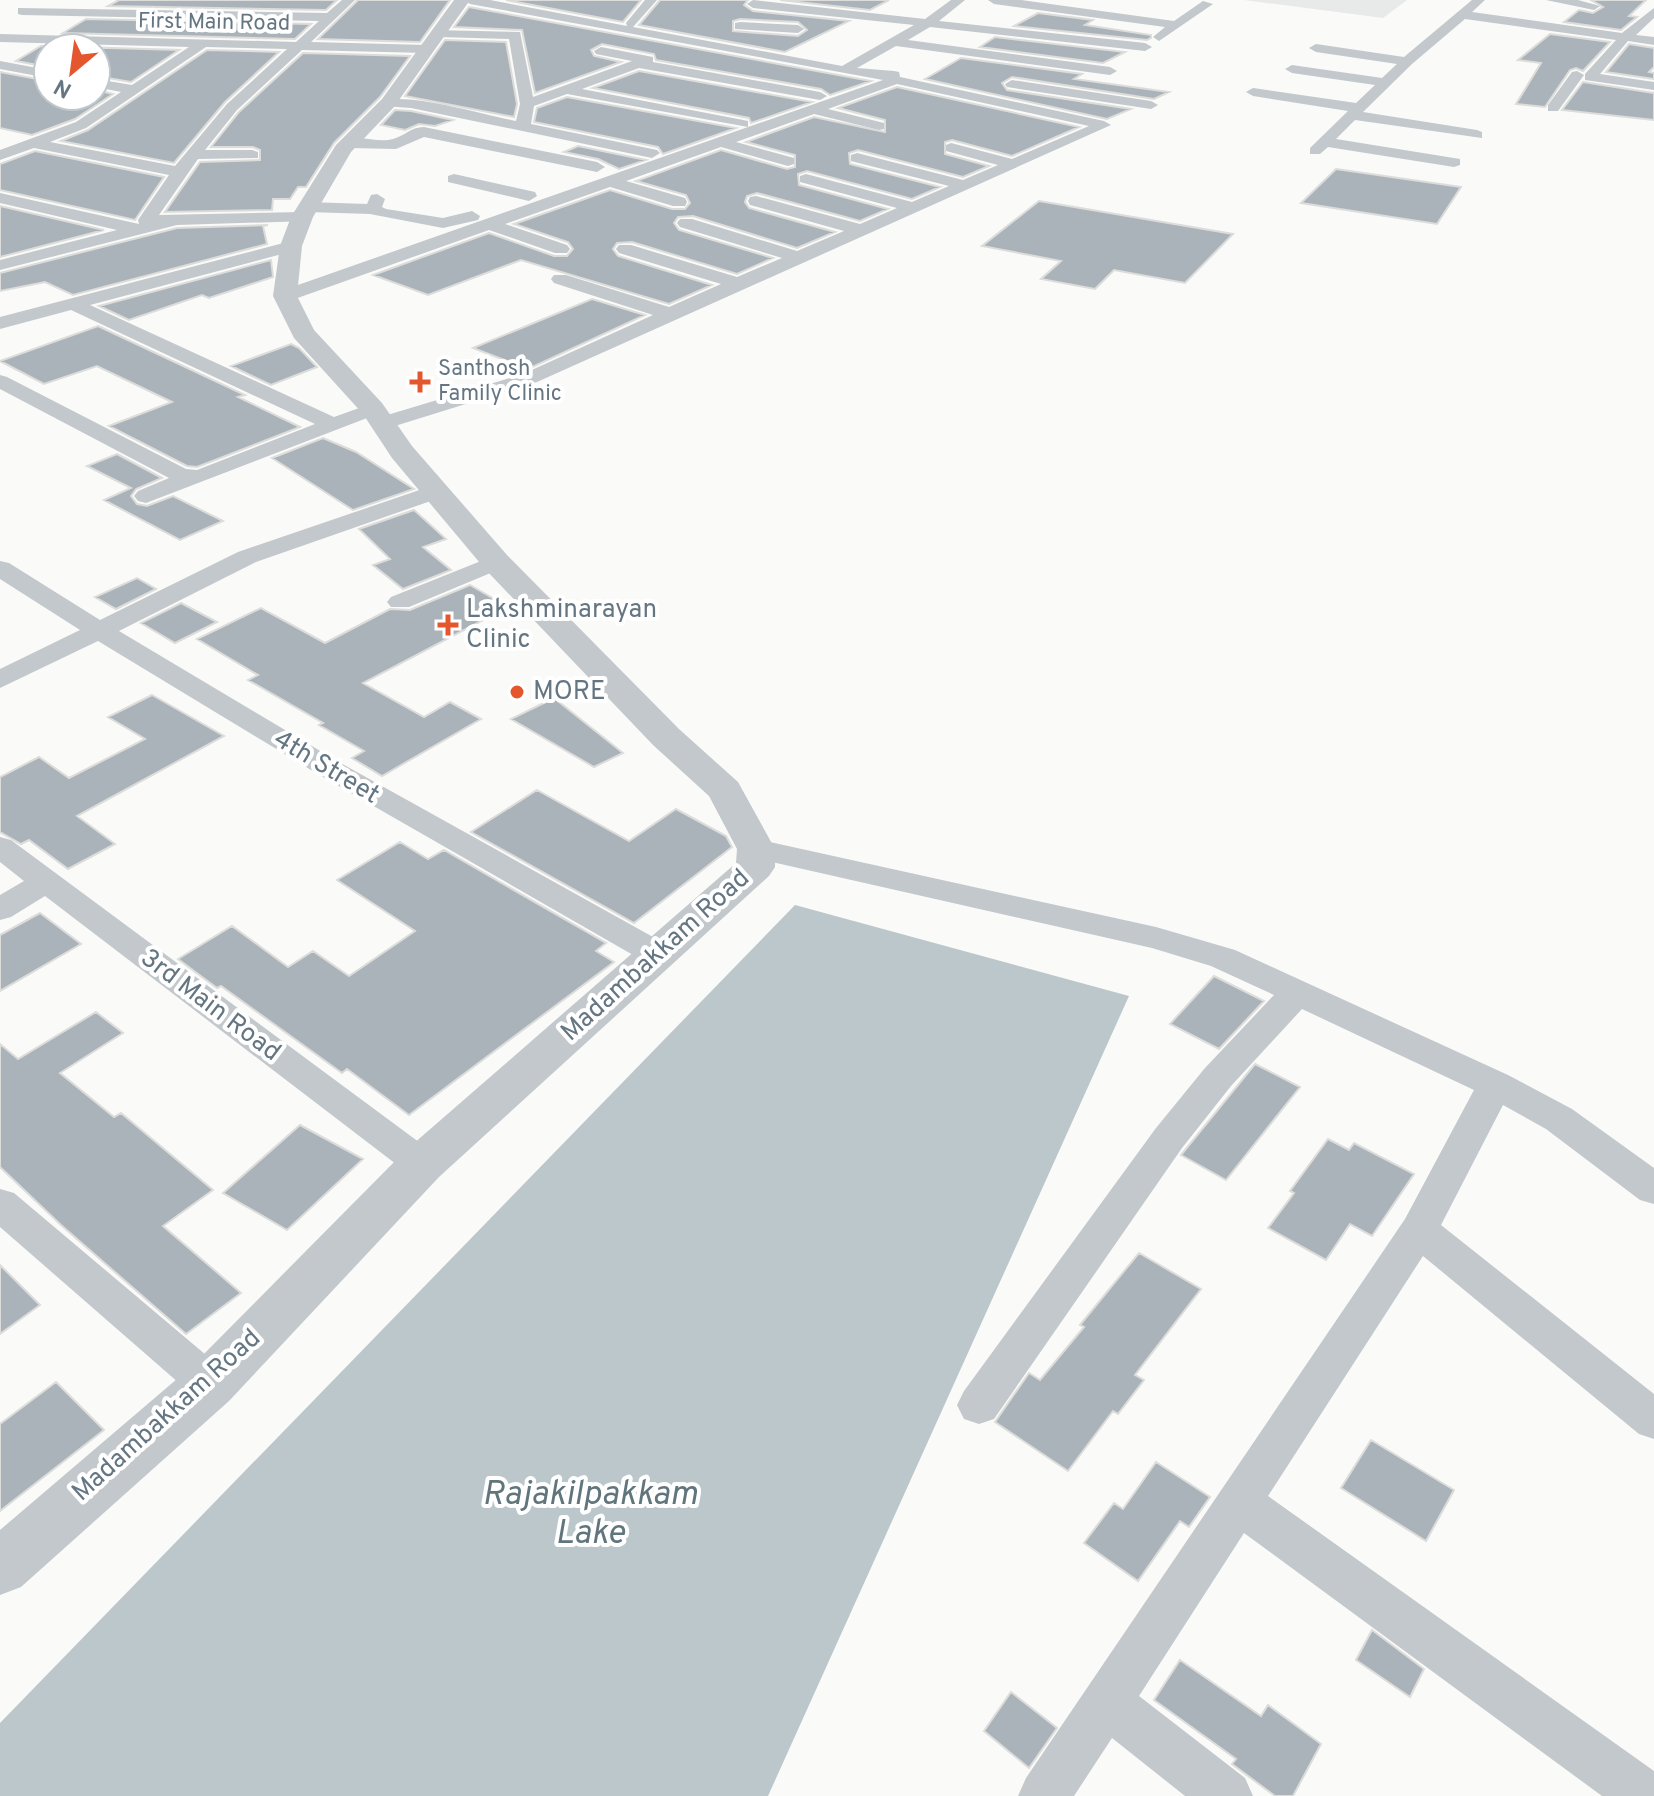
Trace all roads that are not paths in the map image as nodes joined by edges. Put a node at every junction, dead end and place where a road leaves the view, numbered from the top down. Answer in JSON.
{"nodes":[{"id":1,"x":349,"y":0,"type":"edge"},
{"id":2,"x":462,"y":0,"type":"edge"},
{"id":3,"x":470,"y":0,"type":"edge"},
{"id":4,"x":959,"y":0,"type":"edge"},
{"id":5,"x":994,"y":0,"type":"edge"},
{"id":6,"x":1107,"y":0,"type":"edge"},
{"id":7,"x":1479,"y":0,"type":"edge"},
{"id":8,"x":1552,"y":0,"type":"edge"},
{"id":9,"x":754,"y":2,"type":"edge"},
{"id":10,"x":643,"y":3,"type":"edge"},
{"id":11,"x":6,"y":4,"type":"dead end"},
{"id":12,"x":1207,"y":4,"type":"dead end"},
{"id":13,"x":1594,"y":6,"type":"dead end"},
{"id":14,"x":25,"y":10,"type":"edge"},
{"id":15,"x":1653,"y":13,"type":"edge"},
{"id":16,"x":1083,"y":14,"type":"junction"},
{"id":17,"x":1459,"y":14,"type":"junction"},
{"id":18,"x":331,"y":17,"type":"junction"},
{"id":19,"x":632,"y":23,"type":"dead end"},
{"id":20,"x":928,"y":23,"type":"junction"},
{"id":21,"x":1177,"y":25,"type":"junction"},
{"id":22,"x":740,"y":26,"type":"junction"},
{"id":23,"x":817,"y":30,"type":"dead end"},
{"id":24,"x":1625,"y":37,"type":"junction"},
{"id":25,"x":0,"y":38,"type":"edge"},
{"id":26,"x":433,"y":41,"type":"junction"},
{"id":27,"x":1654,"y":41,"type":"edge"},
{"id":28,"x":895,"y":42,"type":"junction"},
{"id":29,"x":204,"y":43,"type":"junction"},
{"id":30,"x":302,"y":45,"type":"junction"},
{"id":31,"x":725,"y":46,"type":"junction"},
{"id":32,"x":1145,"y":47,"type":"junction"},
{"id":33,"x":1316,"y":48,"type":"dead end"},
{"id":34,"x":601,"y":51,"type":"dead end"},
{"id":35,"x":1407,"y":61,"type":"junction"},
{"id":36,"x":639,"y":64,"type":"junction"},
{"id":37,"x":1121,"y":64,"type":"junction"},
{"id":38,"x":0,"y":65,"type":"edge"},
{"id":39,"x":1292,"y":69,"type":"dead end"},
{"id":40,"x":844,"y":70,"type":"junction"},
{"id":41,"x":32,"y":71,"type":"edge"},
{"id":42,"x":1576,"y":75,"type":"junction"},
{"id":43,"x":954,"y":77,"type":"dead end"},
{"id":44,"x":1001,"y":82,"type":"dead end"},
{"id":45,"x":1384,"y":82,"type":"junction"},
{"id":46,"x":112,"y":86,"type":"edge"},
{"id":47,"x":1654,"y":86,"type":"edge"},
{"id":48,"x":136,"y":90,"type":"junction"},
{"id":49,"x":567,"y":90,"type":"junction"},
{"id":50,"x":1253,"y":92,"type":"dead end"},
{"id":51,"x":1078,"y":94,"type":"junction"},
{"id":52,"x":388,"y":103,"type":"junction"},
{"id":53,"x":816,"y":103,"type":"junction"},
{"id":54,"x":527,"y":104,"type":"junction"},
{"id":55,"x":1151,"y":105,"type":"dead end"},
{"id":56,"x":1553,"y":108,"type":"dead end"},
{"id":57,"x":1356,"y":112,"type":"junction"},
{"id":58,"x":743,"y":124,"type":"dead end"},
{"id":59,"x":879,"y":126,"type":"dead end"},
{"id":60,"x":523,"y":127,"type":"junction"},
{"id":61,"x":1477,"y":135,"type":"dead end"},
{"id":62,"x":0,"y":136,"type":"edge"},
{"id":63,"x":721,"y":142,"type":"junction"},
{"id":64,"x":349,"y":143,"type":"junction"},
{"id":65,"x":35,"y":144,"type":"junction"},
{"id":66,"x":951,"y":148,"type":"dead end"},
{"id":67,"x":652,"y":153,"type":"dead end"},
{"id":68,"x":193,"y":154,"type":"junction"},
{"id":69,"x":0,"y":155,"type":"edge"},
{"id":70,"x":252,"y":155,"type":"dead end"},
{"id":71,"x":857,"y":158,"type":"dead end"},
{"id":72,"x":788,"y":161,"type":"dead end"},
{"id":73,"x":1454,"y":162,"type":"dead end"},
{"id":74,"x":1014,"y":164,"type":"junction"},
{"id":75,"x":597,"y":167,"type":"dead end"},
{"id":76,"x":179,"y":172,"type":"junction"},
{"id":77,"x":454,"y":179,"type":"dead end"},
{"id":78,"x":806,"y":179,"type":"dead end"},
{"id":79,"x":609,"y":181,"type":"junction"},
{"id":80,"x":964,"y":185,"type":"junction"},
{"id":81,"x":549,"y":187,"type":"dead end"},
{"id":82,"x":529,"y":196,"type":"junction"},
{"id":83,"x":0,"y":198,"type":"edge"},
{"id":84,"x":756,"y":201,"type":"dead end"},
{"id":85,"x":679,"y":202,"type":"dead end"},
{"id":86,"x":912,"y":207,"type":"junction"},
{"id":87,"x":300,"y":223,"type":"junction"},
{"id":88,"x":686,"y":223,"type":"dead end"},
{"id":89,"x":489,"y":224,"type":"junction"},
{"id":90,"x":144,"y":225,"type":"junction"},
{"id":91,"x":861,"y":230,"type":"junction"},
{"id":92,"x":561,"y":249,"type":"dead end"},
{"id":93,"x":625,"y":249,"type":"dead end"},
{"id":94,"x":799,"y":257,"type":"junction"},
{"id":95,"x":0,"y":265,"type":"edge"},
{"id":96,"x":560,"y":279,"type":"dead end"},
{"id":97,"x":738,"y":283,"type":"junction"},
{"id":98,"x":285,"y":296,"type":"junction"},
{"id":99,"x":73,"y":304,"type":"junction"},
{"id":100,"x":671,"y":314,"type":"junction"},
{"id":101,"x":0,"y":323,"type":"edge"},
{"id":102,"x":0,"y":381,"type":"edge"},
{"id":103,"x":378,"y":416,"type":"junction"},
{"id":104,"x":334,"y":425,"type":"junction"},
{"id":105,"x":190,"y":477,"type":"junction"},
{"id":106,"x":437,"y":491,"type":"junction"},
{"id":107,"x":146,"y":496,"type":"dead end"},
{"id":108,"x":496,"y":562,"type":"junction"},
{"id":109,"x":0,"y":568,"type":"edge"},
{"id":110,"x":400,"y":602,"type":"dead end"},
{"id":111,"x":96,"y":630,"type":"junction"},
{"id":112,"x":0,"y":680,"type":"edge"},
{"id":113,"x":0,"y":847,"type":"edge"},
{"id":114,"x":756,"y":849,"type":"junction"},
{"id":115,"x":45,"y":882,"type":"junction"},
{"id":116,"x":0,"y":909,"type":"edge"},
{"id":117,"x":659,"y":955,"type":"junction"},
{"id":118,"x":1297,"y":992,"type":"junction"},
{"id":119,"x":1495,"y":1084,"type":"junction"},
{"id":120,"x":422,"y":1164,"type":"junction"},
{"id":121,"x":1654,"y":1189,"type":"edge"},
{"id":122,"x":0,"y":1204,"type":"edge"},
{"id":123,"x":1419,"y":1230,"type":"junction"},
{"id":124,"x":210,"y":1384,"type":"junction"},
{"id":125,"x":979,"y":1405,"type":"dead end"},
{"id":126,"x":1654,"y":1420,"type":"edge"},
{"id":127,"x":1239,"y":1502,"type":"junction"},
{"id":128,"x":0,"y":1567,"type":"edge"},
{"id":129,"x":1106,"y":1702,"type":"junction"},
{"id":130,"x":1044,"y":1796,"type":"edge"},
{"id":131,"x":1227,"y":1796,"type":"edge"},
{"id":132,"x":1645,"y":1796,"type":"edge"}],
"edges":[{"from":1,"to":18,"type":"street"},
{"from":2,"to":26,"type":"street"},
{"from":3,"to":31,"type":"street"},
{"from":4,"to":20,"type":"street"},
{"from":5,"to":16,"type":"street"},
{"from":6,"to":16,"type":"street"},
{"from":7,"to":17,"type":"street"},
{"from":8,"to":13,"type":"street"},
{"from":9,"to":20,"type":"street"},
{"from":9,"to":22,"type":"street"},
{"from":10,"to":19,"type":"street"},
{"from":11,"to":14,"type":"street"},
{"from":12,"to":21,"type":"street"},
{"from":14,"to":18,"type":"street"},
{"from":15,"to":24,"type":"street"},
{"from":16,"to":21,"type":"street"},
{"from":17,"to":24,"type":"street"},
{"from":17,"to":35,"type":"street"},
{"from":18,"to":30,"type":"street"},
{"from":20,"to":28,"type":"street"},
{"from":20,"to":32,"type":"street"},
{"from":21,"to":32,"type":"street"},
{"from":22,"to":23,"type":"street"},
{"from":22,"to":31,"type":"street"},
{"from":24,"to":27,"type":"street"},
{"from":24,"to":42,"type":"street"},
{"from":25,"to":29,"type":"street","name":"First Main Road"},
{"from":26,"to":30,"type":"street","name":"First Main Road"},
{"from":26,"to":52,"type":"street"},
{"from":26,"to":54,"type":"street","name":"First Main Road"},
{"from":28,"to":37,"type":"street"},
{"from":28,"to":40,"type":"street"},
{"from":29,"to":30,"type":"street","name":"First Main Road"},
{"from":29,"to":48,"type":"street"},
{"from":30,"to":68,"type":"street"},
{"from":31,"to":40,"type":"street"},
{"from":32,"to":37,"type":"street"},
{"from":33,"to":35,"type":"street"},
{"from":34,"to":36,"type":"street"},
{"from":35,"to":45,"type":"street"},
{"from":36,"to":49,"type":"street"},
{"from":36,"to":53,"type":"street"},
{"from":37,"to":51,"type":"street"},
{"from":38,"to":41,"type":"street"},
{"from":39,"to":45,"type":"street"},
{"from":40,"to":43,"type":"street"},
{"from":42,"to":47,"type":"street"},
{"from":42,"to":56,"type":"street"},
{"from":44,"to":51,"type":"street"},
{"from":45,"to":57,"type":"street"},
{"from":46,"to":48,"type":"street"},
{"from":48,"to":65,"type":"street"},
{"from":49,"to":54,"type":"street"},
{"from":49,"to":58,"type":"street"},
{"from":50,"to":57,"type":"street"},
{"from":51,"to":55,"type":"street"},
{"from":52,"to":60,"type":"street"},
{"from":52,"to":64,"type":"street"},
{"from":53,"to":59,"type":"street"},
{"from":53,"to":63,"type":"street"},
{"from":53,"to":74,"type":"street"},
{"from":54,"to":60,"type":"street"},
{"from":57,"to":61,"type":"street"},
{"from":57,"to":73,"type":"street"},
{"from":60,"to":67,"type":"street"},
{"from":62,"to":65,"type":"street"},
{"from":63,"to":72,"type":"street"},
{"from":63,"to":79,"type":"street"},
{"from":64,"to":75,"type":"street"},
{"from":64,"to":87,"type":"street"},
{"from":65,"to":69,"type":"street"},
{"from":65,"to":76,"type":"street"},
{"from":66,"to":74,"type":"street"},
{"from":68,"to":70,"type":"street"},
{"from":68,"to":76,"type":"street"},
{"from":71,"to":80,"type":"street"},
{"from":74,"to":80,"type":"street"},
{"from":76,"to":90,"type":"street"},
{"from":77,"to":82,"type":"street"},
{"from":78,"to":86,"type":"street"},
{"from":79,"to":85,"type":"street"},
{"from":79,"to":89,"type":"street"},
{"from":80,"to":86,"type":"street"},
{"from":81,"to":82,"type":"street"},
{"from":82,"to":87,"type":"street"},
{"from":83,"to":90,"type":"street"},
{"from":84,"to":91,"type":"street"},
{"from":86,"to":91,"type":"street"},
{"from":87,"to":90,"type":"street"},
{"from":87,"to":98,"type":"street"},
{"from":87,"to":99,"type":"street"},
{"from":88,"to":94,"type":"street"},
{"from":89,"to":92,"type":"street"},
{"from":89,"to":98,"type":"street"},
{"from":90,"to":95,"type":"street"},
{"from":91,"to":94,"type":"street"},
{"from":93,"to":97,"type":"street"},
{"from":94,"to":97,"type":"street"},
{"from":96,"to":100,"type":"street"},
{"from":97,"to":100,"type":"street"},
{"from":98,"to":103,"type":"street","name":"Madambakkam Road"},
{"from":99,"to":101,"type":"street"},
{"from":99,"to":104,"type":"street"},
{"from":100,"to":103,"type":"street"},
{"from":102,"to":105,"type":"street"},
{"from":103,"to":104,"type":"street"},
{"from":103,"to":106,"type":"street","name":"Madambakkam Road"},
{"from":104,"to":105,"type":"street"},
{"from":105,"to":107,"type":"street"},
{"from":106,"to":108,"type":"street","name":"Madambakkam Road"},
{"from":106,"to":111,"type":"street"},
{"from":108,"to":110,"type":"street"},
{"from":108,"to":114,"type":"street","name":"Madambakkam Road"},
{"from":109,"to":111,"type":"street","name":"4th Street"},
{"from":111,"to":112,"type":"street"},
{"from":111,"to":117,"type":"street","name":"4th Street"},
{"from":113,"to":115,"type":"street","name":"3rd Main Road"},
{"from":114,"to":117,"type":"street","name":"Madambakkam Road"},
{"from":114,"to":118,"type":"street"},
{"from":115,"to":116,"type":"street"},
{"from":115,"to":120,"type":"street","name":"3rd Main Road"},
{"from":117,"to":120,"type":"street","name":"Madambakkam Road"},
{"from":118,"to":119,"type":"street"},
{"from":118,"to":125,"type":"street"},
{"from":119,"to":121,"type":"street"},
{"from":119,"to":123,"type":"street"},
{"from":120,"to":124,"type":"street","name":"Madambakkam Road"},
{"from":122,"to":124,"type":"street"},
{"from":123,"to":126,"type":"street"},
{"from":123,"to":127,"type":"street"},
{"from":124,"to":128,"type":"street","name":"Madambakkam Road"},
{"from":127,"to":129,"type":"street"},
{"from":127,"to":132,"type":"street"},
{"from":129,"to":130,"type":"street"},
{"from":129,"to":131,"type":"street"}]}
